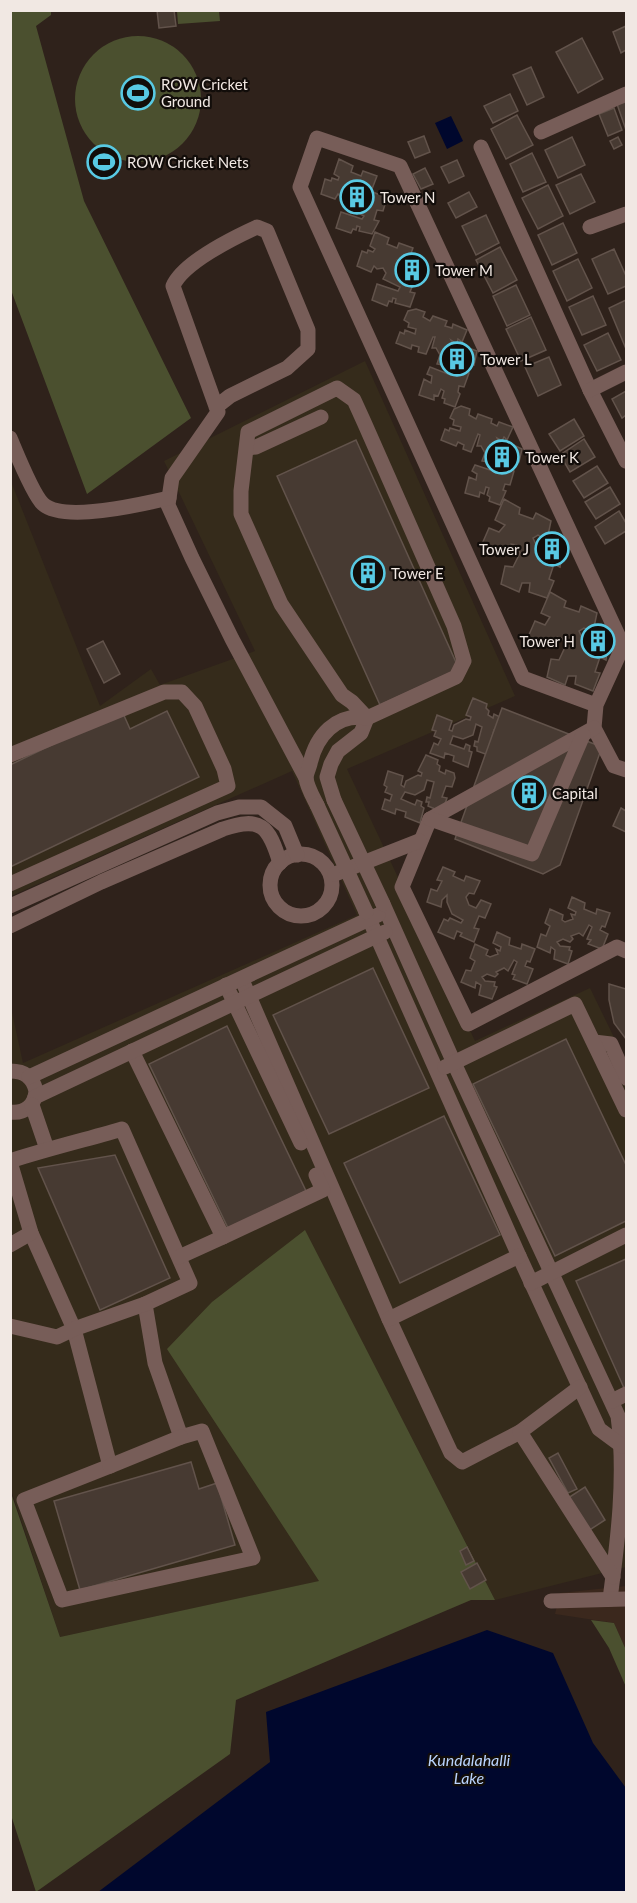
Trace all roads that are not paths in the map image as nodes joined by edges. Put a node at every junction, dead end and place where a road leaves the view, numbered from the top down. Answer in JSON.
{"nodes":[{"id":1,"x":627,"y":94,"type":"edge"},
{"id":2,"x":541,"y":132,"type":"dead end"},
{"id":3,"x":481,"y":147,"type":"dead end"},
{"id":4,"x":627,"y":214,"type":"edge"},
{"id":5,"x":590,"y":227,"type":"dead end"},
{"id":6,"x":627,"y":372,"type":"edge"},
{"id":7,"x":590,"y":390,"type":"junction"},
{"id":8,"x":216,"y":407,"type":"junction"},
{"id":9,"x":321,"y":417,"type":"dead end"},
{"id":10,"x":10,"y":438,"type":"edge"},
{"id":11,"x":247,"y":448,"type":"junction"},
{"id":12,"x":627,"y":461,"type":"edge"},
{"id":13,"x":169,"y":498,"type":"junction"},
{"id":14,"x":596,"y":705,"type":"junction"},
{"id":15,"x":367,"y":718,"type":"junction"},
{"id":16,"x":589,"y":732,"type":"junction"},
{"id":17,"x":12,"y":751,"type":"edge"},
{"id":18,"x":627,"y":770,"type":"edge"},
{"id":19,"x":306,"y":778,"type":"junction"},
{"id":20,"x":332,"y":795,"type":"junction"},
{"id":21,"x":314,"y":799,"type":"junction"},
{"id":22,"x":430,"y":819,"type":"junction"},
{"id":23,"x":419,"y":841,"type":"junction"},
{"id":24,"x":297,"y":855,"type":"junction"},
{"id":25,"x":280,"y":863,"type":"junction"},
{"id":26,"x":99,"y":875,"type":"junction"},
{"id":27,"x":331,"y":875,"type":"junction"},
{"id":28,"x":10,"y":884,"type":"edge"},
{"id":29,"x":10,"y":906,"type":"edge"},
{"id":30,"x":385,"y":908,"type":"junction"},
{"id":31,"x":368,"y":916,"type":"junction"},
{"id":32,"x":10,"y":926,"type":"edge"},
{"id":33,"x":394,"y":928,"type":"junction"},
{"id":34,"x":376,"y":936,"type":"junction"},
{"id":35,"x":627,"y":951,"type":"edge"},
{"id":36,"x":242,"y":980,"type":"junction"},
{"id":37,"x":226,"y":985,"type":"junction"},
{"id":38,"x":241,"y":1000,"type":"junction"},
{"id":39,"x":594,"y":1042,"type":"junction"},
{"id":40,"x":132,"y":1051,"type":"junction"},
{"id":41,"x":454,"y":1063,"type":"junction"},
{"id":42,"x":11,"y":1069,"type":"edge"},
{"id":43,"x":437,"y":1071,"type":"junction"},
{"id":44,"x":29,"y":1077,"type":"junction"},
{"id":45,"x":627,"y":1078,"type":"edge"},
{"id":46,"x":33,"y":1101,"type":"junction"},
{"id":47,"x":627,"y":1110,"type":"edge"},
{"id":48,"x":10,"y":1112,"type":"edge"},
{"id":49,"x":47,"y":1149,"type":"junction"},
{"id":50,"x":10,"y":1162,"type":"edge"},
{"id":51,"x":31,"y":1233,"type":"junction"},
{"id":52,"x":627,"y":1235,"type":"edge"},
{"id":53,"x":223,"y":1236,"type":"junction"},
{"id":54,"x":10,"y":1245,"type":"edge"},
{"id":55,"x":519,"y":1256,"type":"junction"},
{"id":56,"x":179,"y":1257,"type":"junction"},
{"id":57,"x":553,"y":1273,"type":"junction"},
{"id":58,"x":531,"y":1283,"type":"junction"},
{"id":59,"x":145,"y":1304,"type":"junction"},
{"id":60,"x":389,"y":1319,"type":"junction"},
{"id":61,"x":10,"y":1326,"type":"edge"},
{"id":62,"x":74,"y":1329,"type":"junction"},
{"id":63,"x":580,"y":1388,"type":"junction"},
{"id":64,"x":627,"y":1394,"type":"edge"},
{"id":65,"x":612,"y":1401,"type":"junction"},
{"id":66,"x":520,"y":1431,"type":"junction"},
{"id":67,"x":181,"y":1437,"type":"junction"},
{"id":68,"x":622,"y":1446,"type":"junction"},
{"id":69,"x":110,"y":1466,"type":"junction"},
{"id":70,"x":613,"y":1576,"type":"junction"},
{"id":71,"x":610,"y":1599,"type":"junction"},
{"id":72,"x":627,"y":1599,"type":"edge"},
{"id":73,"x":550,"y":1601,"type":"dead end"}],
"edges":[{"from":1,"to":2,"type":"street"},
{"from":3,"to":7,"type":"street"},
{"from":4,"to":5,"type":"street"},
{"from":6,"to":7,"type":"street"},
{"from":7,"to":12,"type":"street"},
{"from":8,"to":8,"type":"street"},
{"from":8,"to":13,"type":"street"},
{"from":9,"to":11,"type":"street"},
{"from":10,"to":13,"type":"street"},
{"from":11,"to":15,"type":"street"},
{"from":11,"to":15,"type":"street"},
{"from":13,"to":19,"type":"street"},
{"from":14,"to":14,"type":"street"},
{"from":14,"to":16,"type":"street"},
{"from":15,"to":19,"type":"street"},
{"from":15,"to":20,"type":"street"},
{"from":16,"to":18,"type":"street"},
{"from":16,"to":22,"type":"street"},
{"from":16,"to":22,"type":"street"},
{"from":17,"to":28,"type":"street"},
{"from":19,"to":21,"type":"street"},
{"from":20,"to":21,"type":"street"},
{"from":20,"to":30,"type":"street","bridge":true},
{"from":21,"to":31,"type":"street","bridge":true},
{"from":22,"to":23,"type":"street"},
{"from":23,"to":27,"type":"street"},
{"from":23,"to":35,"type":"street"},
{"from":24,"to":25,"type":"street"},
{"from":24,"to":26,"type":"street"},
{"from":24,"to":27,"type":"street"},
{"from":25,"to":26,"type":"street"},
{"from":25,"to":27,"type":"street"},
{"from":26,"to":29,"type":"street"},
{"from":26,"to":32,"type":"street"},
{"from":30,"to":31,"type":"street"},
{"from":30,"to":33,"type":"street"},
{"from":31,"to":34,"type":"street"},
{"from":31,"to":36,"type":"street"},
{"from":33,"to":34,"type":"street"},
{"from":33,"to":41,"type":"street"},
{"from":34,"to":38,"type":"street"},
{"from":34,"to":43,"type":"street"},
{"from":36,"to":37,"type":"street"},
{"from":36,"to":38,"type":"street"},
{"from":37,"to":38,"type":"street"},
{"from":37,"to":44,"type":"street"},
{"from":38,"to":40,"type":"street"},
{"from":38,"to":53,"type":"street"},
{"from":38,"to":60,"type":"street"},
{"from":39,"to":41,"type":"street"},
{"from":39,"to":45,"type":"street"},
{"from":39,"to":47,"type":"street"},
{"from":40,"to":46,"type":"street"},
{"from":40,"to":53,"type":"street"},
{"from":41,"to":43,"type":"street"},
{"from":41,"to":57,"type":"street"},
{"from":42,"to":44,"type":"street"},
{"from":43,"to":55,"type":"street"},
{"from":44,"to":46,"type":"street"},
{"from":46,"to":48,"type":"street"},
{"from":46,"to":49,"type":"street"},
{"from":49,"to":50,"type":"street"},
{"from":49,"to":56,"type":"street"},
{"from":50,"to":51,"type":"street"},
{"from":51,"to":54,"type":"street"},
{"from":51,"to":62,"type":"street"},
{"from":52,"to":57,"type":"street"},
{"from":53,"to":56,"type":"street"},
{"from":55,"to":58,"type":"street"},
{"from":55,"to":60,"type":"street"},
{"from":56,"to":59,"type":"street"},
{"from":57,"to":58,"type":"street"},
{"from":57,"to":65,"type":"street"},
{"from":58,"to":63,"type":"street"},
{"from":59,"to":62,"type":"street"},
{"from":59,"to":67,"type":"street"},
{"from":60,"to":66,"type":"street"},
{"from":61,"to":62,"type":"street"},
{"from":62,"to":69,"type":"street"},
{"from":63,"to":66,"type":"street"},
{"from":63,"to":68,"type":"street"},
{"from":64,"to":65,"type":"street"},
{"from":65,"to":68,"type":"street"},
{"from":66,"to":70,"type":"street"},
{"from":67,"to":69,"type":"street"},
{"from":67,"to":69,"type":"street"},
{"from":68,"to":70,"type":"street"},
{"from":70,"to":71,"type":"street"},
{"from":71,"to":72,"type":"street"},
{"from":71,"to":73,"type":"street"}]}
